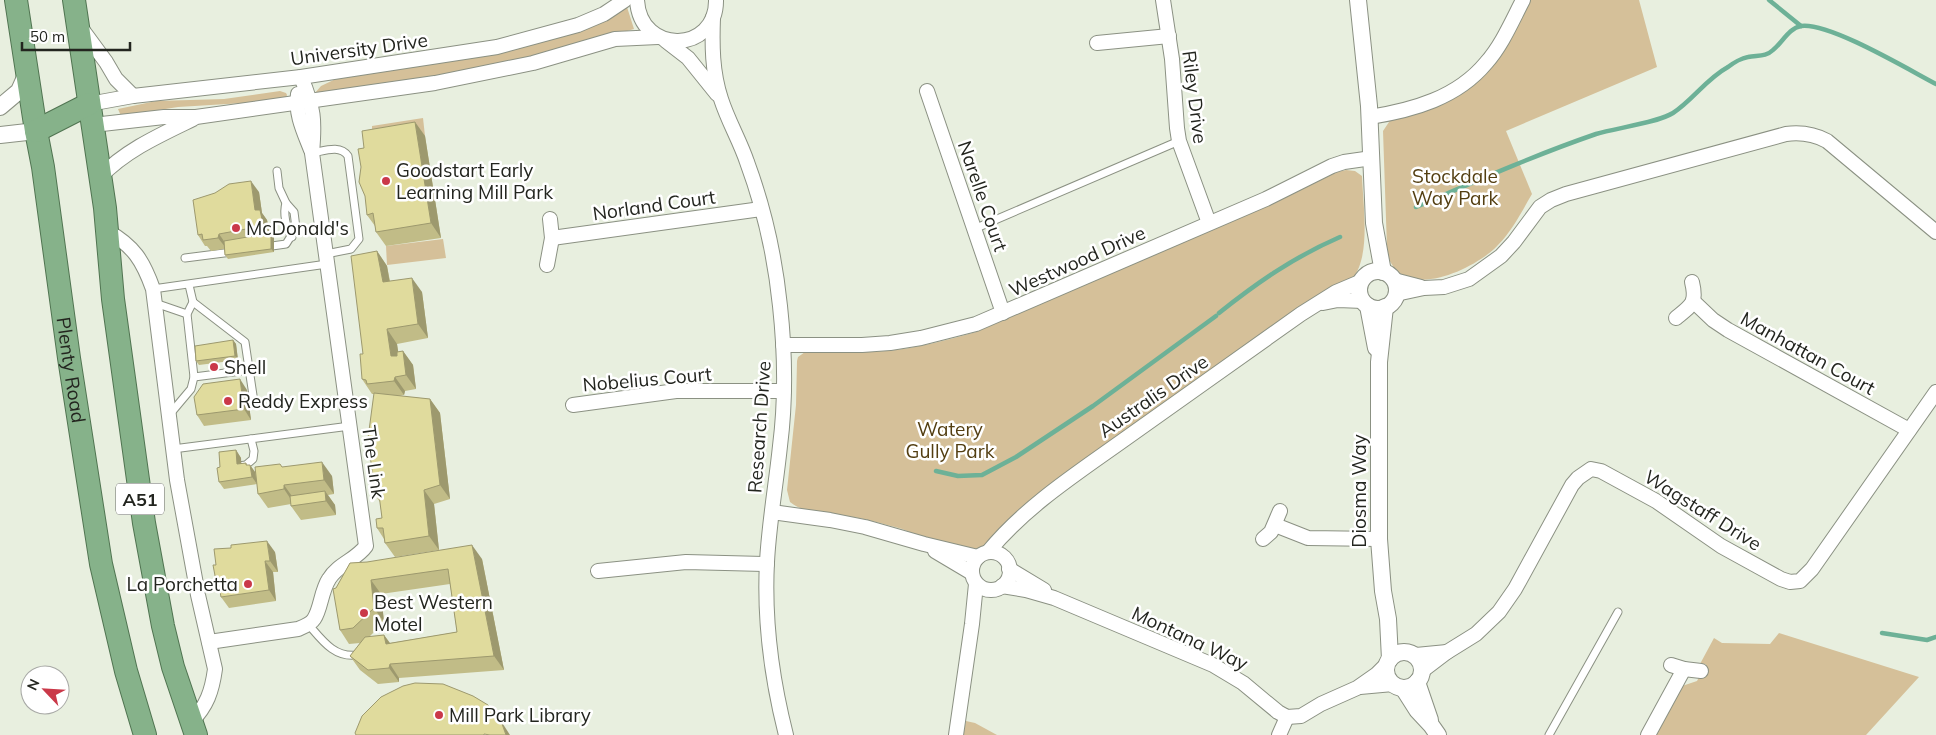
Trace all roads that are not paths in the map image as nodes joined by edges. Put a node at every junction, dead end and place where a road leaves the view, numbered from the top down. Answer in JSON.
{"nodes":[{"id":1,"x":16,"y":0,"type":"edge"},
{"id":2,"x":74,"y":0,"type":"edge"},
{"id":3,"x":625,"y":0,"type":"edge"},
{"id":4,"x":637,"y":0,"type":"edge"},
{"id":5,"x":724,"y":0,"type":"edge"},
{"id":6,"x":1163,"y":0,"type":"edge"},
{"id":7,"x":1358,"y":0,"type":"edge"},
{"id":8,"x":1523,"y":0,"type":"edge"},
{"id":9,"x":715,"y":10,"type":"edge"},
{"id":10,"x":77,"y":24,"type":"junction"},
{"id":11,"x":1169,"y":36,"type":"junction"},
{"id":12,"x":661,"y":38,"type":"junction"},
{"id":13,"x":1097,"y":43,"type":"dead end"},
{"id":14,"x":28,"y":72,"type":"junction"},
{"id":15,"x":301,"y":77,"type":"junction"},
{"id":16,"x":927,"y":91,"type":"dead end"},
{"id":17,"x":133,"y":96,"type":"junction"},
{"id":18,"x":722,"y":100,"type":"junction"},
{"id":19,"x":304,"y":101,"type":"junction"},
{"id":20,"x":0,"y":108,"type":"edge"},
{"id":21,"x":1370,"y":111,"type":"junction"},
{"id":22,"x":91,"y":115,"type":"junction"},
{"id":23,"x":196,"y":117,"type":"junction"},
{"id":24,"x":36,"y":131,"type":"junction"},
{"id":25,"x":0,"y":136,"type":"edge"},
{"id":26,"x":1179,"y":141,"type":"junction"},
{"id":27,"x":312,"y":153,"type":"junction"},
{"id":28,"x":1372,"y":158,"type":"junction"},
{"id":29,"x":277,"y":171,"type":"dead end"},
{"id":30,"x":100,"y":177,"type":"junction"},
{"id":31,"x":761,"y":208,"type":"junction"},
{"id":32,"x":550,"y":219,"type":"dead end"},
{"id":33,"x":1374,"y":223,"type":"junction"},
{"id":34,"x":1210,"y":224,"type":"junction"},
{"id":35,"x":974,"y":228,"type":"junction"},
{"id":36,"x":107,"y":231,"type":"junction"},
{"id":37,"x":1936,"y":232,"type":"edge"},
{"id":38,"x":552,"y":238,"type":"junction"},
{"id":39,"x":259,"y":248,"type":"edge"},
{"id":40,"x":240,"y":251,"type":"edge"},
{"id":41,"x":185,"y":258,"type":"dead end"},
{"id":42,"x":327,"y":259,"type":"junction"},
{"id":43,"x":547,"y":265,"type":"dead end"},
{"id":44,"x":1363,"y":279,"type":"junction"},
{"id":45,"x":1692,"y":282,"type":"dead end"},
{"id":46,"x":189,"y":285,"type":"junction"},
{"id":47,"x":1390,"y":288,"type":"junction"},
{"id":48,"x":154,"y":296,"type":"junction"},
{"id":49,"x":1693,"y":301,"type":"junction"},
{"id":50,"x":193,"y":302,"type":"junction"},
{"id":51,"x":1317,"y":304,"type":"junction"},
{"id":52,"x":1366,"y":304,"type":"junction"},
{"id":53,"x":187,"y":314,"type":"junction"},
{"id":54,"x":1004,"y":314,"type":"junction"},
{"id":55,"x":1676,"y":318,"type":"dead end"},
{"id":56,"x":783,"y":345,"type":"junction"},
{"id":57,"x":1379,"y":362,"type":"junction"},
{"id":58,"x":249,"y":370,"type":"junction"},
{"id":59,"x":194,"y":377,"type":"junction"},
{"id":60,"x":784,"y":391,"type":"junction"},
{"id":61,"x":1936,"y":392,"type":"edge"},
{"id":62,"x":254,"y":402,"type":"dead end"},
{"id":63,"x":573,"y":405,"type":"dead end"},
{"id":64,"x":169,"y":416,"type":"junction"},
{"id":65,"x":350,"y":426,"type":"junction"},
{"id":66,"x":1909,"y":430,"type":"junction"},
{"id":67,"x":251,"y":439,"type":"junction"},
{"id":68,"x":173,"y":449,"type":"junction"},
{"id":69,"x":232,"y":467,"type":"edge"},
{"id":70,"x":1280,"y":511,"type":"dead end"},
{"id":71,"x":772,"y":512,"type":"junction"},
{"id":72,"x":1014,"y":524,"type":"junction"},
{"id":73,"x":1274,"y":525,"type":"junction"},
{"id":74,"x":1263,"y":539,"type":"dead end"},
{"id":75,"x":1378,"y":539,"type":"junction"},
{"id":76,"x":924,"y":544,"type":"junction"},
{"id":77,"x":983,"y":555,"type":"junction"},
{"id":78,"x":767,"y":564,"type":"junction"},
{"id":79,"x":1008,"y":565,"type":"junction"},
{"id":80,"x":598,"y":571,"type":"dead end"},
{"id":81,"x":974,"y":578,"type":"junction"},
{"id":82,"x":997,"y":588,"type":"junction"},
{"id":83,"x":1054,"y":598,"type":"junction"},
{"id":84,"x":1618,"y":612,"type":"dead end"},
{"id":85,"x":308,"y":624,"type":"junction"},
{"id":86,"x":972,"y":624,"type":"junction"},
{"id":87,"x":209,"y":642,"type":"junction"},
{"id":88,"x":363,"y":651,"type":"edge"},
{"id":89,"x":1447,"y":652,"type":"junction"},
{"id":90,"x":1399,"y":657,"type":"junction"},
{"id":91,"x":1701,"y":671,"type":"dead end"},
{"id":92,"x":1409,"y":681,"type":"junction"},
{"id":93,"x":1357,"y":688,"type":"junction"},
{"id":94,"x":1287,"y":717,"type":"junction"},
{"id":95,"x":193,"y":728,"type":"edge"},
{"id":96,"x":1434,"y":730,"type":"edge"},
{"id":97,"x":146,"y":735,"type":"edge"},
{"id":98,"x":786,"y":735,"type":"edge"},
{"id":99,"x":956,"y":735,"type":"edge"},
{"id":100,"x":1279,"y":735,"type":"edge"},
{"id":101,"x":1549,"y":735,"type":"edge"},
{"id":102,"x":1648,"y":735,"type":"edge"}],
"edges":[{"from":1,"to":14,"type":"highway","name":"Plenty Road","number":"A51"},
{"from":2,"to":10,"type":"highway","number":"A51"},
{"from":3,"to":15,"type":"street","name":"University Drive"},
{"from":4,"to":12,"type":"street","name":"Research Drive"},
{"from":5,"to":9,"type":"street"},
{"from":6,"to":11,"type":"street","name":"Riley Drive"},
{"from":7,"to":21,"type":"street"},
{"from":8,"to":21,"type":"street"},
{"from":9,"to":12,"type":"street"},
{"from":9,"to":18,"type":"street","name":"Research Drive"},
{"from":10,"to":17,"type":"street"},
{"from":10,"to":22,"type":"highway","number":"A51"},
{"from":11,"to":13,"type":"street"},
{"from":11,"to":26,"type":"street","name":"Riley Drive"},
{"from":12,"to":18,"type":"street","name":"Research Drive"},
{"from":12,"to":19,"type":"street"},
{"from":14,"to":20,"type":"street"},
{"from":14,"to":24,"type":"highway","name":"Plenty Road","number":"A51"},
{"from":15,"to":17,"type":"street","name":"University Drive"},
{"from":15,"to":19,"type":"street","name":"The Link"},
{"from":16,"to":35,"type":"street","name":"Narelle Court"},
{"from":17,"to":22,"type":"street","name":"University Drive"},
{"from":18,"to":31,"type":"street","name":"Research Drive"},
{"from":19,"to":23,"type":"street"},
{"from":19,"to":27,"type":"street","name":"The Link"},
{"from":21,"to":28,"type":"street"},
{"from":22,"to":23,"type":"street"},
{"from":22,"to":24,"type":"highway"},
{"from":22,"to":30,"type":"highway","number":"A51"},
{"from":23,"to":30,"type":"street"},
{"from":24,"to":25,"type":"street"},
{"from":24,"to":97,"type":"highway","name":"Plenty Road","number":"A51"},
{"from":26,"to":34,"type":"street","name":"Riley Drive"},
{"from":26,"to":35,"type":"lane"},
{"from":27,"to":42,"type":"street","name":"The Link"},
{"from":27,"to":42,"type":"lane"},
{"from":28,"to":33,"type":"street"},
{"from":28,"to":34,"type":"street","name":"Westwood Drive"},
{"from":29,"to":39,"type":"lane"},
{"from":30,"to":36,"type":"highway","number":"A51"},
{"from":31,"to":38,"type":"street","name":"Norland Court"},
{"from":31,"to":56,"type":"street","name":"Research Drive"},
{"from":32,"to":38,"type":"street"},
{"from":33,"to":44,"type":"street","name":"Diosma Way"},
{"from":33,"to":47,"type":"street","name":"Diosma Way"},
{"from":34,"to":54,"type":"street","name":"Westwood Drive"},
{"from":35,"to":54,"type":"street","name":"Narelle Court"},
{"from":36,"to":48,"type":"street"},
{"from":36,"to":95,"type":"highway","number":"A51"},
{"from":37,"to":47,"type":"street"},
{"from":38,"to":43,"type":"street"},
{"from":40,"to":41,"type":"lane"},
{"from":42,"to":46,"type":"lane"},
{"from":42,"to":65,"type":"street","name":"The Link"},
{"from":44,"to":47,"type":"street"},
{"from":44,"to":51,"type":"street","name":"Australis Drive"},
{"from":44,"to":52,"type":"street","name":"Diosma Way"},
{"from":45,"to":49,"type":"street"},
{"from":46,"to":48,"type":"lane"},
{"from":46,"to":50,"type":"lane"},
{"from":47,"to":52,"type":"street"},
{"from":47,"to":57,"type":"street","name":"Diosma Way"},
{"from":48,"to":53,"type":"lane"},
{"from":48,"to":64,"type":"street"},
{"from":49,"to":55,"type":"street"},
{"from":49,"to":66,"type":"street","name":"Manhattan Court"},
{"from":50,"to":53,"type":"lane"},
{"from":50,"to":58,"type":"lane"},
{"from":51,"to":52,"type":"street","name":"Australis Drive"},
{"from":51,"to":72,"type":"street","name":"Australis Drive"},
{"from":52,"to":57,"type":"street","name":"Diosma Way"},
{"from":53,"to":59,"type":"lane"},
{"from":54,"to":56,"type":"street","name":"Westwood Drive"},
{"from":56,"to":60,"type":"street","name":"Research Drive"},
{"from":57,"to":75,"type":"street","name":"Diosma Way"},
{"from":58,"to":59,"type":"lane"},
{"from":58,"to":62,"type":"lane"},
{"from":59,"to":64,"type":"lane"},
{"from":60,"to":63,"type":"street","name":"Nobelius Court"},
{"from":60,"to":71,"type":"street","name":"Research Drive"},
{"from":61,"to":66,"type":"street","name":"Wagstaff Drive"},
{"from":64,"to":68,"type":"street"},
{"from":65,"to":67,"type":"lane"},
{"from":65,"to":85,"type":"street","name":"The Link"},
{"from":66,"to":89,"type":"street","name":"Wagstaff Drive"},
{"from":67,"to":68,"type":"lane"},
{"from":67,"to":69,"type":"lane"},
{"from":68,"to":87,"type":"street"},
{"from":70,"to":73,"type":"street"},
{"from":71,"to":76,"type":"street"},
{"from":71,"to":78,"type":"street","name":"Research Drive"},
{"from":72,"to":77,"type":"street","name":"Australis Drive"},
{"from":72,"to":79,"type":"street"},
{"from":73,"to":74,"type":"street"},
{"from":73,"to":75,"type":"street"},
{"from":75,"to":90,"type":"street","name":"Diosma Way"},
{"from":76,"to":77,"type":"street"},
{"from":76,"to":81,"type":"street"},
{"from":77,"to":79,"type":"street"},
{"from":77,"to":81,"type":"street"},
{"from":78,"to":80,"type":"street"},
{"from":78,"to":98,"type":"street","name":"Research Drive"},
{"from":79,"to":82,"type":"street"},
{"from":79,"to":83,"type":"street","name":"Montana Way"},
{"from":81,"to":82,"type":"street"},
{"from":81,"to":86,"type":"street"},
{"from":82,"to":83,"type":"street","name":"Montana Way"},
{"from":82,"to":86,"type":"street"},
{"from":83,"to":94,"type":"street","name":"Montana Way"},
{"from":84,"to":101,"type":"lane"},
{"from":85,"to":87,"type":"street"},
{"from":85,"to":88,"type":"lane"},
{"from":86,"to":99,"type":"street"},
{"from":87,"to":95,"type":"street"},
{"from":89,"to":90,"type":"street","name":"Wagstaff Drive"},
{"from":89,"to":92,"type":"street","name":"Wagstaff Drive"},
{"from":90,"to":92,"type":"street"},
{"from":90,"to":92,"type":"street"},
{"from":90,"to":93,"type":"street"},
{"from":91,"to":102,"type":"street"},
{"from":92,"to":93,"type":"street"},
{"from":92,"to":96,"type":"street"},
{"from":93,"to":94,"type":"street"},
{"from":94,"to":100,"type":"street"}]}
